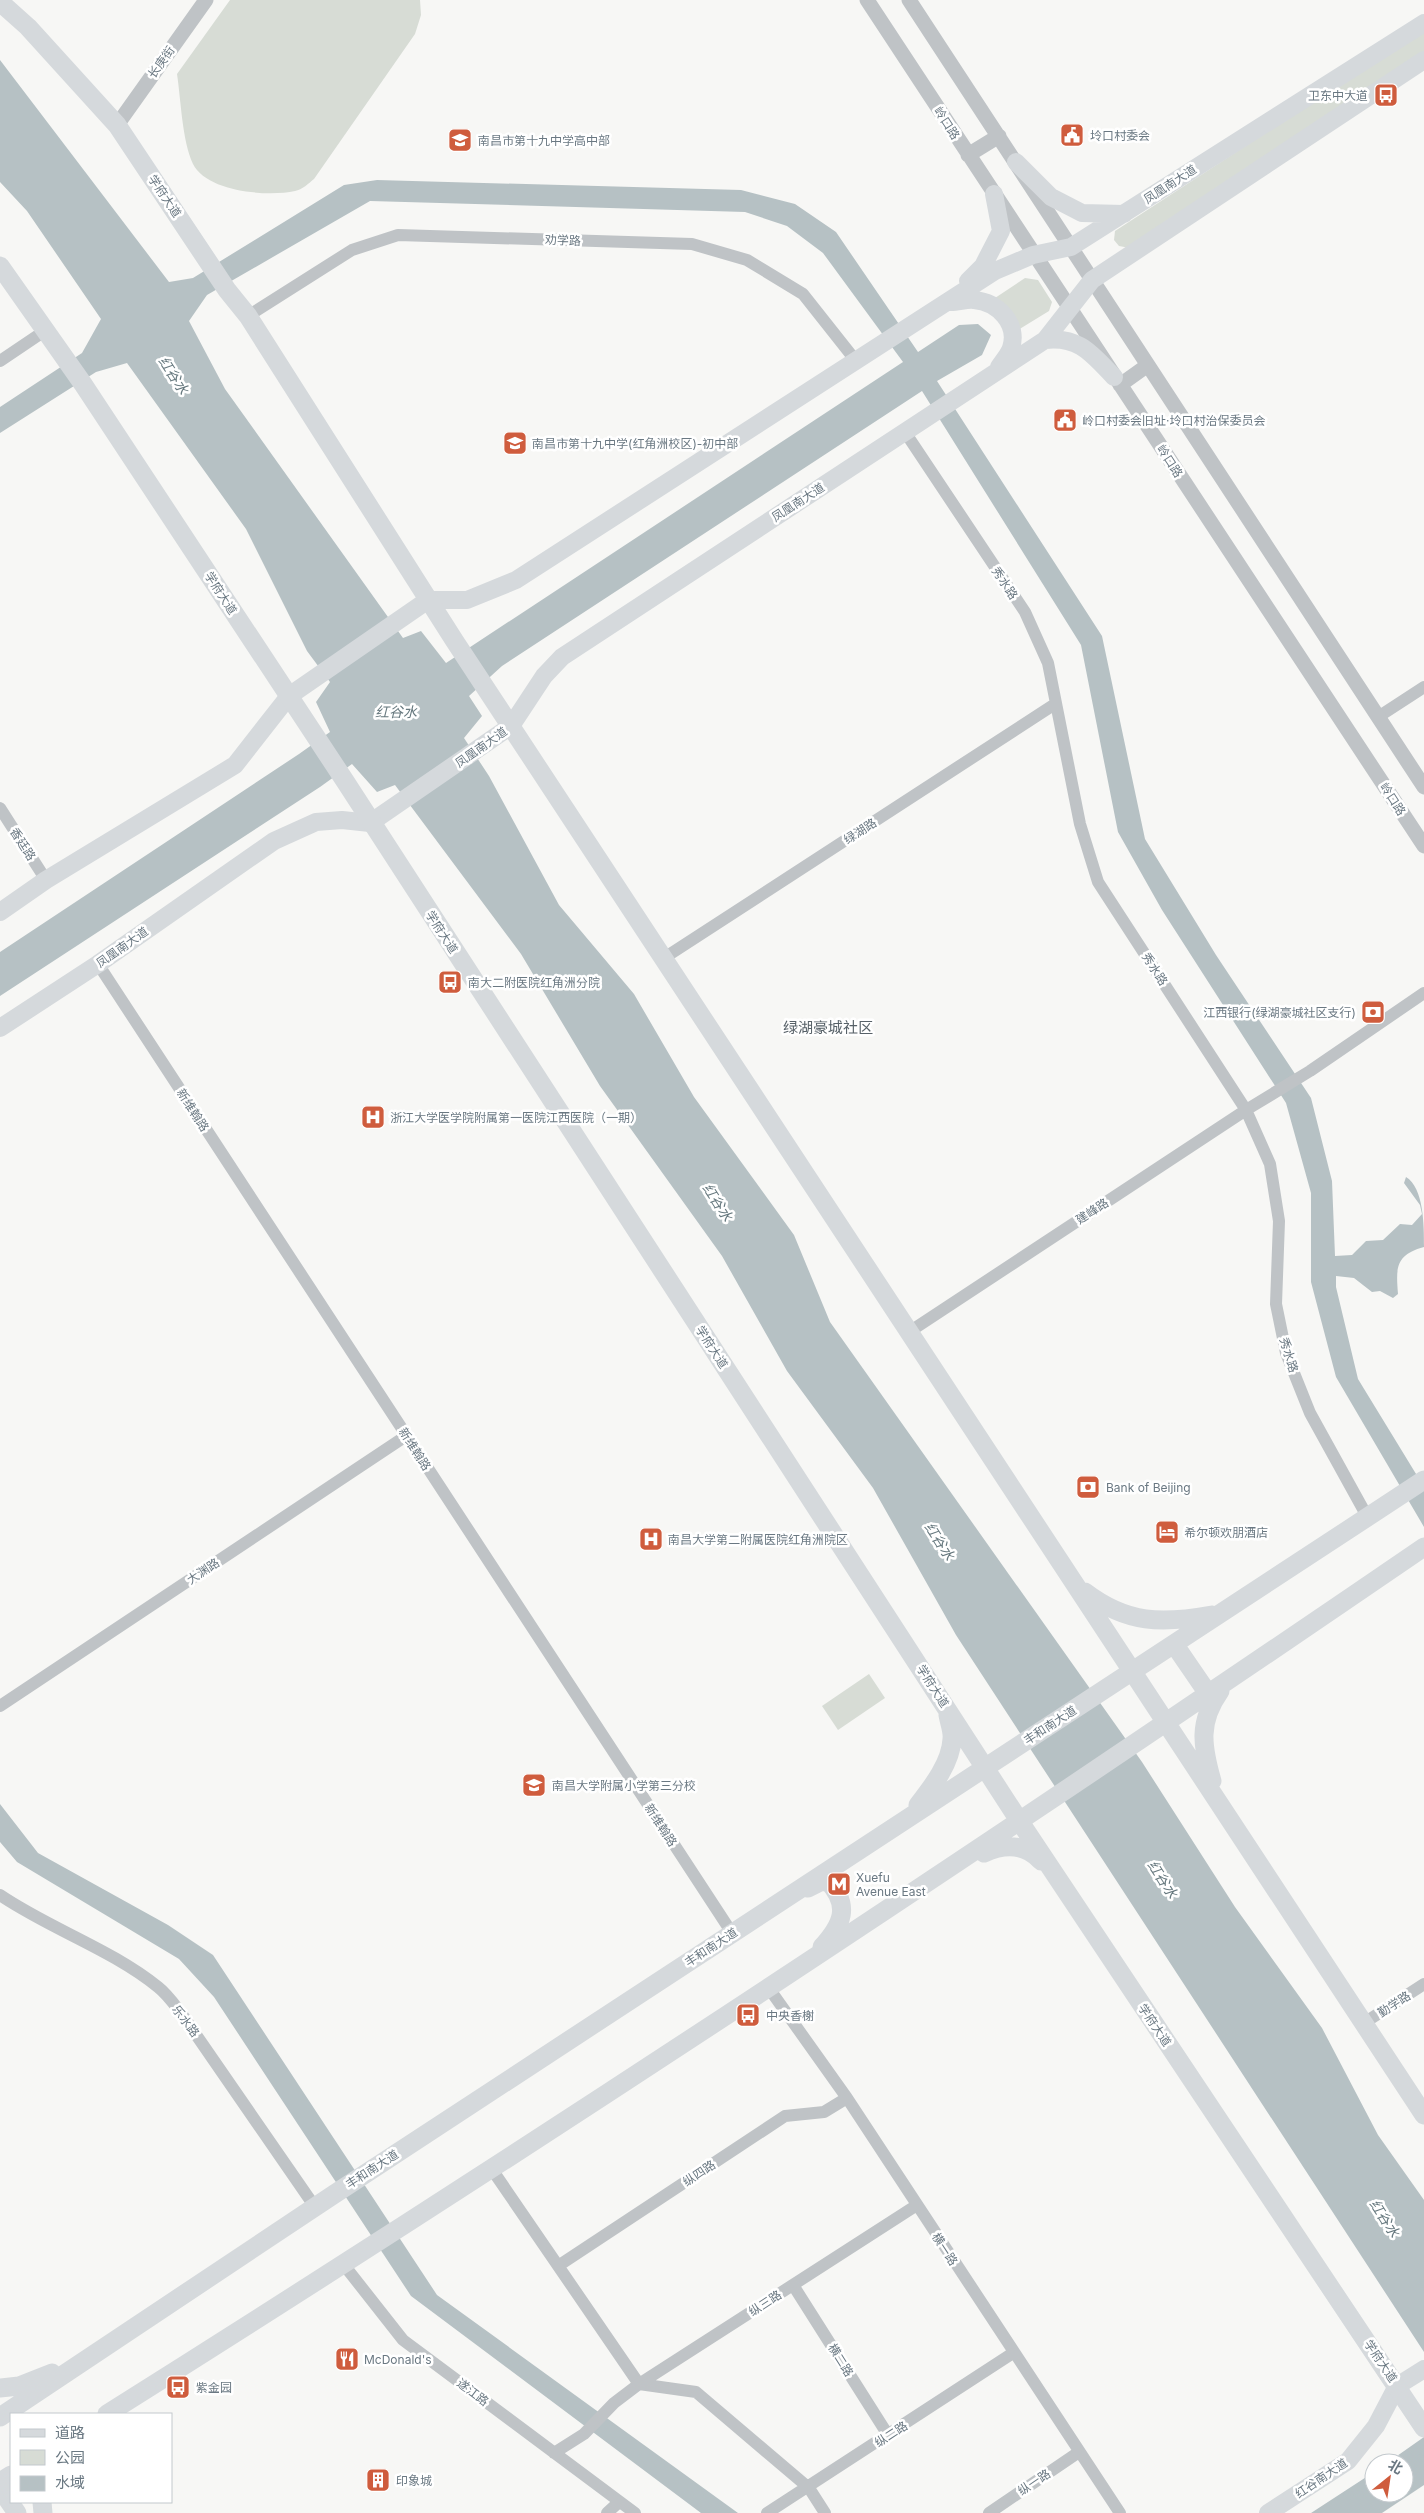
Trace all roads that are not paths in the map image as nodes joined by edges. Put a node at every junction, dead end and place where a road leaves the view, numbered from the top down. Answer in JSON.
{"nodes":[{"id":1,"x":206,"y":0,"type":"edge"},
{"id":2,"x":867,"y":0,"type":"edge"},
{"id":3,"x":909,"y":0,"type":"edge"},
{"id":4,"x":0,"y":2,"type":"edge"},
{"id":5,"x":1424,"y":22,"type":"edge"},
{"id":6,"x":1424,"y":60,"type":"edge"},
{"id":7,"x":117,"y":125,"type":"junction"},
{"id":8,"x":999,"y":136,"type":"junction"},
{"id":9,"x":968,"y":155,"type":"junction"},
{"id":10,"x":1016,"y":162,"type":"junction"},
{"id":11,"x":994,"y":194,"type":"junction"},
{"id":12,"x":1124,"y":214,"type":"junction"},
{"id":13,"x":1071,"y":247,"type":"junction"},
{"id":14,"x":1033,"y":255,"type":"junction"},
{"id":15,"x":0,"y":266,"type":"edge"},
{"id":16,"x":1092,"y":280,"type":"junction"},
{"id":17,"x":946,"y":303,"type":"junction"},
{"id":18,"x":1069,"y":309,"type":"junction"},
{"id":19,"x":248,"y":316,"type":"junction"},
{"id":20,"x":46,"y":330,"type":"junction"},
{"id":21,"x":1045,"y":340,"type":"junction"},
{"id":22,"x":0,"y":361,"type":"edge"},
{"id":23,"x":856,"y":361,"type":"junction"},
{"id":24,"x":1148,"y":365,"type":"junction"},
{"id":25,"x":994,"y":374,"type":"junction"},
{"id":26,"x":1117,"y":381,"type":"junction"},
{"id":27,"x":905,"y":432,"type":"junction"},
{"id":28,"x":428,"y":600,"type":"junction"},
{"id":29,"x":1424,"y":687,"type":"edge"},
{"id":30,"x":289,"y":696,"type":"junction"},
{"id":31,"x":1055,"y":704,"type":"junction"},
{"id":32,"x":1378,"y":717,"type":"junction"},
{"id":33,"x":511,"y":726,"type":"junction"},
{"id":34,"x":1424,"y":787,"type":"edge"},
{"id":35,"x":0,"y":808,"type":"edge"},
{"id":36,"x":370,"y":823,"type":"junction"},
{"id":37,"x":1424,"y":846,"type":"edge"},
{"id":38,"x":46,"y":880,"type":"junction"},
{"id":39,"x":0,"y":912,"type":"edge"},
{"id":40,"x":664,"y":958,"type":"junction"},
{"id":41,"x":98,"y":964,"type":"junction"},
{"id":42,"x":1424,"y":993,"type":"edge"},
{"id":43,"x":0,"y":1028,"type":"edge"},
{"id":44,"x":1246,"y":1110,"type":"junction"},
{"id":45,"x":909,"y":1332,"type":"junction"},
{"id":46,"x":406,"y":1436,"type":"junction"},
{"id":47,"x":1424,"y":1480,"type":"edge"},
{"id":48,"x":1368,"y":1518,"type":"junction"},
{"id":49,"x":1424,"y":1547,"type":"edge"},
{"id":50,"x":1075,"y":1584,"type":"junction"},
{"id":51,"x":1221,"y":1614,"type":"junction"},
{"id":52,"x":1174,"y":1644,"type":"junction"},
{"id":53,"x":1133,"y":1671,"type":"junction"},
{"id":54,"x":1216,"y":1690,"type":"junction"},
{"id":55,"x":0,"y":1706,"type":"edge"},
{"id":56,"x":946,"y":1706,"type":"junction"},
{"id":57,"x":1161,"y":1728,"type":"junction"},
{"id":58,"x":986,"y":1767,"type":"junction"},
{"id":59,"x":1217,"y":1799,"type":"junction"},
{"id":60,"x":906,"y":1820,"type":"junction"},
{"id":61,"x":1020,"y":1822,"type":"junction"},
{"id":62,"x":949,"y":1869,"type":"junction"},
{"id":63,"x":1058,"y":1880,"type":"junction"},
{"id":64,"x":0,"y":1895,"type":"edge"},
{"id":65,"x":774,"y":1906,"type":"junction"},
{"id":66,"x":732,"y":1934,"type":"junction"},
{"id":67,"x":809,"y":1960,"type":"junction"},
{"id":68,"x":1424,"y":1984,"type":"edge"},
{"id":69,"x":768,"y":1987,"type":"junction"},
{"id":70,"x":1364,"y":2023,"type":"junction"},
{"id":71,"x":847,"y":2098,"type":"junction"},
{"id":72,"x":1424,"y":2115,"type":"edge"},
{"id":73,"x":491,"y":2168,"type":"junction"},
{"id":74,"x":917,"y":2205,"type":"junction"},
{"id":75,"x":315,"y":2207,"type":"junction"},
{"id":76,"x":344,"y":2265,"type":"junction"},
{"id":77,"x":558,"y":2266,"type":"junction"},
{"id":78,"x":793,"y":2284,"type":"junction"},
{"id":79,"x":1013,"y":2353,"type":"junction"},
{"id":80,"x":86,"y":2360,"type":"junction"},
{"id":81,"x":1422,"y":2370,"type":"edge"},
{"id":82,"x":639,"y":2384,"type":"junction"},
{"id":83,"x":1397,"y":2386,"type":"junction"},
{"id":84,"x":0,"y":2388,"type":"edge"},
{"id":85,"x":109,"y":2413,"type":"edge"},
{"id":86,"x":0,"y":2417,"type":"edge"},
{"id":87,"x":1424,"y":2428,"type":"edge"},
{"id":88,"x":888,"y":2436,"type":"junction"},
{"id":89,"x":1079,"y":2452,"type":"junction"},
{"id":90,"x":554,"y":2453,"type":"junction"},
{"id":91,"x":0,"y":2488,"type":"edge"},
{"id":92,"x":809,"y":2488,"type":"junction"},
{"id":93,"x":619,"y":2502,"type":"junction"},
{"id":94,"x":10,"y":2503,"type":"edge"},
{"id":95,"x":607,"y":2513,"type":"edge"},
{"id":96,"x":635,"y":2513,"type":"edge"},
{"id":97,"x":767,"y":2513,"type":"edge"},
{"id":98,"x":825,"y":2513,"type":"edge"},
{"id":99,"x":989,"y":2513,"type":"edge"},
{"id":100,"x":1120,"y":2513,"type":"edge"},
{"id":101,"x":1268,"y":2513,"type":"edge"}],
"edges":[{"from":1,"to":7,"type":"street","name":"长庚街"},
{"from":2,"to":9,"type":"street","name":"岭口路"},
{"from":3,"to":8,"type":"street"},
{"from":4,"to":7,"type":"main road","name":"学府大道"},
{"from":5,"to":12,"type":"main road","name":"凤凰南大道"},
{"from":6,"to":16,"type":"main road"},
{"from":7,"to":19,"type":"main road","name":"学府大道"},
{"from":8,"to":9,"type":"street"},
{"from":8,"to":10,"type":"street"},
{"from":9,"to":11,"type":"street","name":"岭口路"},
{"from":10,"to":12,"type":"main road"},
{"from":10,"to":13,"type":"street"},
{"from":11,"to":14,"type":"street","name":"岭口路"},
{"from":11,"to":17,"type":"main road"},
{"from":12,"to":13,"type":"main road","name":"凤凰南大道"},
{"from":13,"to":14,"type":"main road","name":"凤凰南大道"},
{"from":13,"to":16,"type":"street"},
{"from":14,"to":17,"type":"main road","name":"凤凰南大道"},
{"from":14,"to":18,"type":"street","name":"岭口路"},
{"from":15,"to":20,"type":"main road","name":"学府大道"},
{"from":16,"to":18,"type":"main road"},
{"from":16,"to":24,"type":"street"},
{"from":17,"to":23,"type":"main road","name":"凤凰南大道"},
{"from":17,"to":25,"type":"main road"},
{"from":18,"to":21,"type":"main road"},
{"from":18,"to":26,"type":"street","name":"岭口路"},
{"from":19,"to":23,"type":"street","name":"劝学路"},
{"from":19,"to":28,"type":"main road","name":"学府大道"},
{"from":20,"to":22,"type":"street"},
{"from":20,"to":30,"type":"main road","name":"学府大道"},
{"from":21,"to":25,"type":"main road"},
{"from":21,"to":26,"type":"main road"},
{"from":23,"to":28,"type":"main road"},
{"from":24,"to":26,"type":"street"},
{"from":24,"to":32,"type":"street"},
{"from":25,"to":27,"type":"main road","name":"凤凰南大道"},
{"from":26,"to":37,"type":"street","name":"岭口路"},
{"from":27,"to":31,"type":"street","name":"秀水路"},
{"from":27,"to":33,"type":"main road","name":"凤凰南大道"},
{"from":28,"to":30,"type":"main road"},
{"from":28,"to":33,"type":"main road","name":"学府大道"},
{"from":29,"to":32,"type":"street"},
{"from":30,"to":36,"type":"main road","name":"学府大道"},
{"from":30,"to":38,"type":"main road"},
{"from":31,"to":40,"type":"street","name":"绿湖路"},
{"from":31,"to":44,"type":"street","name":"秀水路"},
{"from":32,"to":34,"type":"street"},
{"from":33,"to":36,"type":"main road","name":"凤凰南大道"},
{"from":33,"to":40,"type":"main road","name":"学府大道"},
{"from":35,"to":38,"type":"street","name":"香廷路"},
{"from":36,"to":41,"type":"main road","name":"凤凰南大道"},
{"from":36,"to":56,"type":"main road","name":"学府大道"},
{"from":38,"to":39,"type":"main road"},
{"from":40,"to":45,"type":"main road","name":"学府大道"},
{"from":41,"to":43,"type":"main road","name":"凤凰南大道"},
{"from":41,"to":46,"type":"street","name":"新维翰路"},
{"from":42,"to":44,"type":"street","name":"建峰路"},
{"from":44,"to":45,"type":"street","name":"建峰路"},
{"from":44,"to":48,"type":"street","name":"秀水路"},
{"from":45,"to":50,"type":"main road","name":"学府大道"},
{"from":46,"to":55,"type":"street","name":"大渊路"},
{"from":46,"to":66,"type":"street","name":"新维翰路"},
{"from":47,"to":48,"type":"main road","name":"丰和南大道"},
{"from":48,"to":51,"type":"main road","name":"丰和南大道"},
{"from":49,"to":54,"type":"main road"},
{"from":50,"to":51,"type":"main road"},
{"from":50,"to":53,"type":"main road","name":"学府大道"},
{"from":51,"to":52,"type":"main road","name":"丰和南大道"},
{"from":52,"to":53,"type":"main road","name":"丰和南大道"},
{"from":52,"to":54,"type":"main road"},
{"from":53,"to":57,"type":"main road","name":"学府大道"},
{"from":53,"to":58,"type":"main road","name":"丰和南大道"},
{"from":54,"to":57,"type":"main road"},
{"from":54,"to":59,"type":"main road"},
{"from":56,"to":58,"type":"main road","name":"学府大道"},
{"from":56,"to":60,"type":"main road"},
{"from":57,"to":59,"type":"main road","name":"学府大道"},
{"from":57,"to":61,"type":"main road"},
{"from":58,"to":60,"type":"main road","name":"丰和南大道"},
{"from":58,"to":61,"type":"main road","name":"学府大道"},
{"from":59,"to":70,"type":"main road","name":"学府大道"},
{"from":60,"to":65,"type":"main road","name":"丰和南大道"},
{"from":61,"to":62,"type":"main road"},
{"from":61,"to":63,"type":"main road","name":"学府大道"},
{"from":62,"to":63,"type":"main road"},
{"from":62,"to":67,"type":"main road"},
{"from":63,"to":83,"type":"main road","name":"学府大道"},
{"from":64,"to":75,"type":"street","name":"乐水路"},
{"from":65,"to":66,"type":"main road","name":"丰和南大道"},
{"from":65,"to":67,"type":"main road"},
{"from":66,"to":75,"type":"main road","name":"丰和南大道"},
{"from":67,"to":69,"type":"main road"},
{"from":68,"to":70,"type":"street","name":"勤学路"},
{"from":69,"to":71,"type":"street","name":"横一路"},
{"from":69,"to":73,"type":"main road"},
{"from":70,"to":72,"type":"main road","name":"学府大道"},
{"from":71,"to":74,"type":"street","name":"横一路"},
{"from":71,"to":77,"type":"street","name":"纵四路"},
{"from":73,"to":76,"type":"main road"},
{"from":73,"to":77,"type":"street"},
{"from":74,"to":78,"type":"street","name":"纵三路"},
{"from":74,"to":79,"type":"street","name":"横一路"},
{"from":75,"to":80,"type":"main road","name":"丰和南大道"},
{"from":76,"to":85,"type":"main road"},
{"from":76,"to":90,"type":"street","name":"遂江路"},
{"from":77,"to":82,"type":"street"},
{"from":78,"to":82,"type":"street","name":"纵三路"},
{"from":78,"to":88,"type":"street","name":"横二路"},
{"from":79,"to":88,"type":"street","name":"纵二路"},
{"from":79,"to":89,"type":"street","name":"横一路"},
{"from":80,"to":84,"type":"main road"},
{"from":80,"to":86,"type":"main road","name":"丰和南大道"},
{"from":81,"to":83,"type":"main road","name":"红谷南大道"},
{"from":82,"to":90,"type":"street","name":"纵三路"},
{"from":82,"to":92,"type":"street"},
{"from":83,"to":87,"type":"main road","name":"学府大道"},
{"from":83,"to":101,"type":"main road","name":"红谷南大道"},
{"from":88,"to":92,"type":"street","name":"纵二路"},
{"from":89,"to":99,"type":"street","name":"纵一路"},
{"from":89,"to":100,"type":"street","name":"横一路"},
{"from":90,"to":93,"type":"street","name":"遂江路"},
{"from":91,"to":94,"type":"main road"},
{"from":92,"to":97,"type":"street","name":"纵二路"},
{"from":92,"to":98,"type":"street"},
{"from":93,"to":95,"type":"street"},
{"from":93,"to":96,"type":"street","name":"遂江路"}]}
